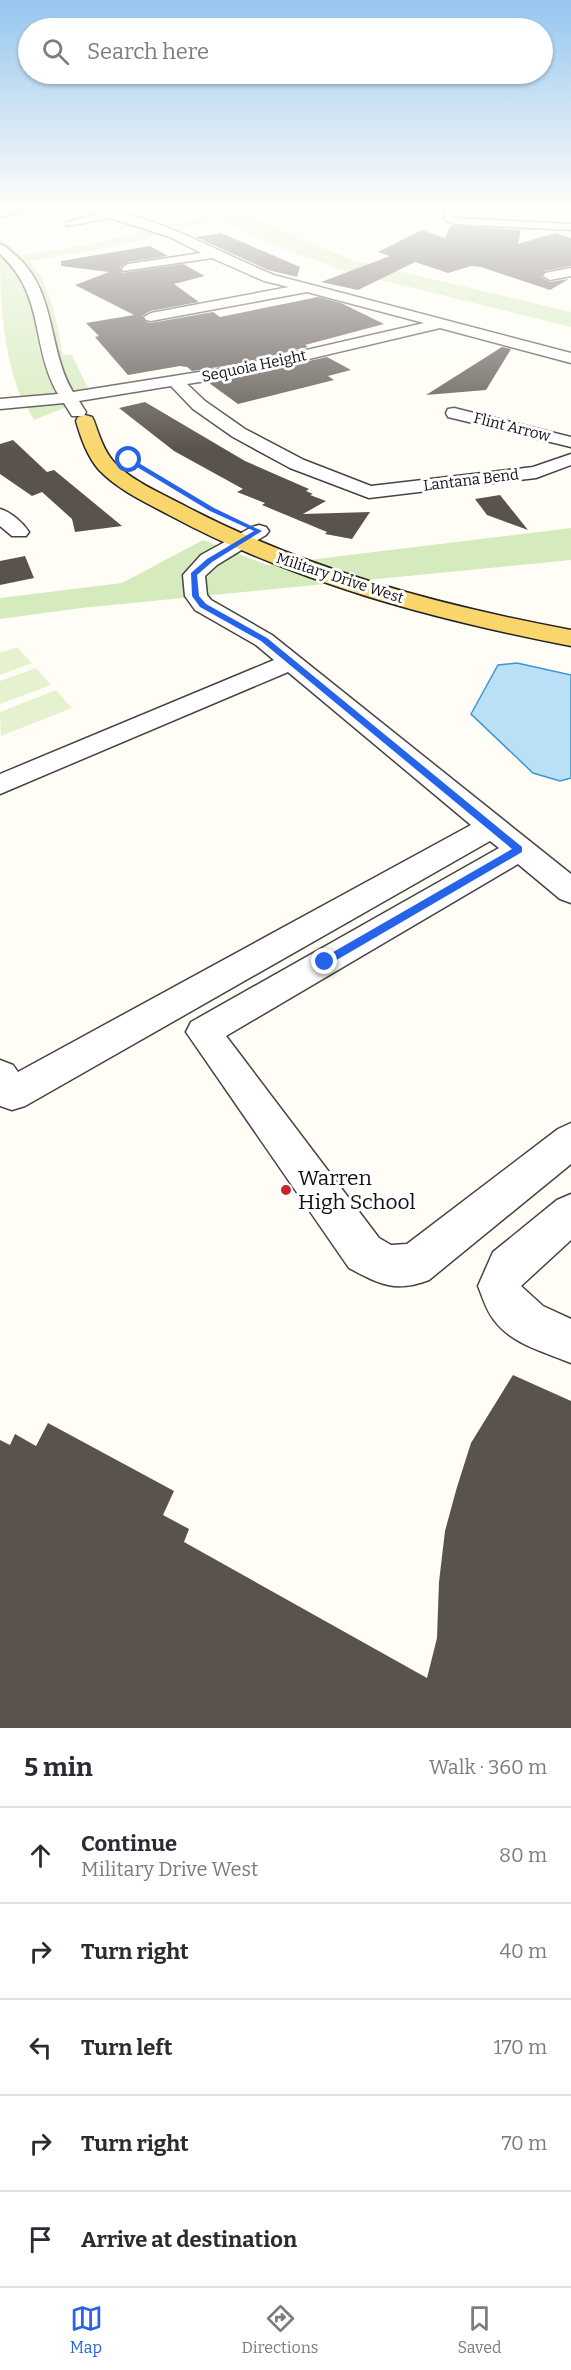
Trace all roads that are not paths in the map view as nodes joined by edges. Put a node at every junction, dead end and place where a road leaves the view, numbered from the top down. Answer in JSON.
{"nodes":[{"id":1,"x":35,"y":290,"type":"edge"},
{"id":2,"x":303,"y":290,"type":"edge"},
{"id":3,"x":308,"y":290,"type":"edge"},
{"id":4,"x":151,"y":317,"type":"dead end"},
{"id":5,"x":438,"y":324,"type":"junction"},
{"id":6,"x":571,"y":358,"type":"edge"},
{"id":7,"x":175,"y":381,"type":"junction"},
{"id":8,"x":69,"y":398,"type":"junction"},
{"id":9,"x":0,"y":404,"type":"edge"},
{"id":10,"x":454,"y":413,"type":"dead end"},
{"id":11,"x":0,"y":416,"type":"edge"},
{"id":12,"x":85,"y":421,"type":"joint"},
{"id":13,"x":571,"y":442,"type":"edge"},
{"id":14,"x":571,"y":459,"type":"edge"},
{"id":15,"x":0,"y":515,"type":"edge"},
{"id":16,"x":9,"y":533,"type":"edge"},
{"id":17,"x":250,"y":537,"type":"junction"},
{"id":18,"x":571,"y":620,"type":"edge"},
{"id":19,"x":571,"y":638,"type":"edge"},
{"id":20,"x":291,"y":662,"type":"junction"},
{"id":21,"x":0,"y":785,"type":"edge"},
{"id":22,"x":491,"y":827,"type":"junction"},
{"id":23,"x":519,"y":850,"type":"junction"},
{"id":24,"x":571,"y":891,"type":"edge"},
{"id":25,"x":0,"y":1076,"type":"edge"},
{"id":26,"x":571,"y":1142,"type":"edge"},
{"id":27,"x":571,"y":1214,"type":"edge"},
{"id":28,"x":571,"y":1341,"type":"edge"}],
"edges":[{"from":1,"to":8,"type":"street","name":"Military Drive West"},
{"from":2,"to":4,"type":"street"},
{"from":3,"to":5,"type":"street"},
{"from":5,"to":6,"type":"street"},
{"from":5,"to":7,"type":"street","name":"Sequoia Height"},
{"from":7,"to":8,"type":"street","name":"Sequoia Height"},
{"from":7,"to":14,"type":"street","name":"Lantana Bend"},
{"from":8,"to":9,"type":"street","name":"Sequoia Height"},
{"from":8,"to":11,"type":"street","name":"Sequoia Height"},
{"from":8,"to":12,"type":"street","name":"Military Drive West"},
{"from":10,"to":13,"type":"street","name":"Flint Arrow"},
{"from":12,"to":17,"type":"main road","name":"Military Drive West"},
{"from":15,"to":16,"type":"street"},
{"from":17,"to":18,"type":"main road","name":"Military Drive West"},
{"from":17,"to":19,"type":"main road","name":"Military Drive West"},
{"from":17,"to":20,"type":"street"},
{"from":20,"to":21,"type":"street"},
{"from":20,"to":22,"type":"street"},
{"from":22,"to":23,"type":"street"},
{"from":22,"to":25,"type":"street"},
{"from":23,"to":24,"type":"street"},
{"from":23,"to":26,"type":"street"},
{"from":27,"to":28,"type":"street"}]}
